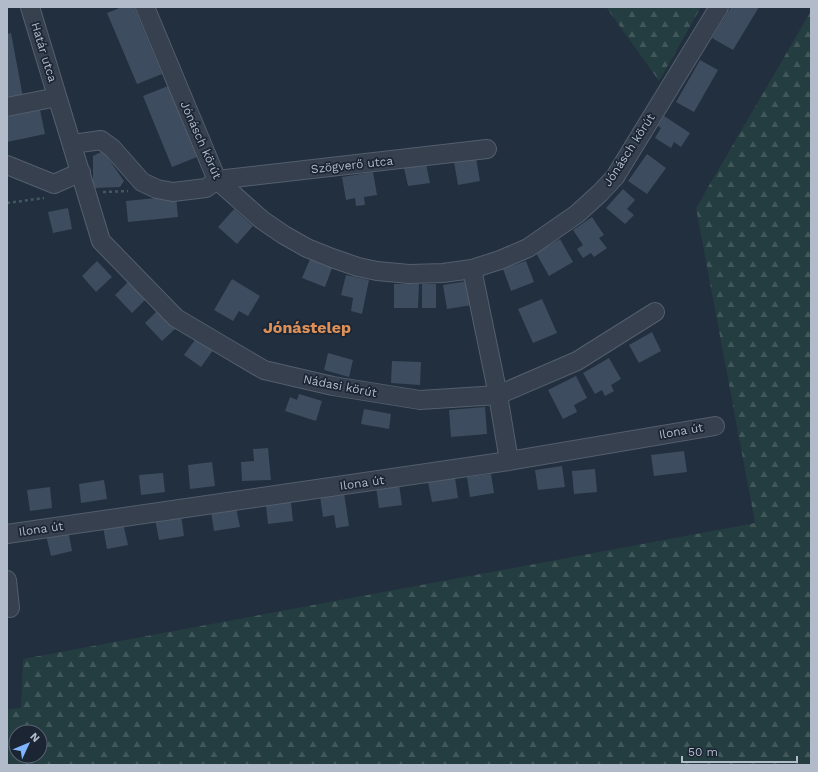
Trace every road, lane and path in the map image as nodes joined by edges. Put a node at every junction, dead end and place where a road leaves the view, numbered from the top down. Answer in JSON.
{"nodes":[{"id":1,"x":30,"y":7,"type":"edge"},
{"id":2,"x":145,"y":7,"type":"edge"},
{"id":3,"x":719,"y":7,"type":"edge"},
{"id":4,"x":57,"y":97,"type":"junction"},
{"id":5,"x":7,"y":107,"type":"edge"},
{"id":6,"x":73,"y":144,"type":"junction"},
{"id":7,"x":487,"y":149,"type":"dead end"},
{"id":8,"x":7,"y":165,"type":"edge"},
{"id":9,"x":81,"y":172,"type":"junction"},
{"id":10,"x":217,"y":180,"type":"junction"},
{"id":11,"x":87,"y":193,"type":"joint"},
{"id":12,"x":472,"y":269,"type":"junction"},
{"id":13,"x":655,"y":312,"type":"dead end"},
{"id":14,"x":498,"y":395,"type":"junction"},
{"id":15,"x":715,"y":426,"type":"dead end"},
{"id":16,"x":509,"y":461,"type":"junction"},
{"id":17,"x":7,"y":534,"type":"edge"},
{"id":18,"x":7,"y":580,"type":"edge"},
{"id":19,"x":10,"y":608,"type":"dead end"}],
"edges":[{"from":1,"to":4,"type":"street","name":"Határ utca"},
{"from":2,"to":10,"type":"street","name":"Jónásch körút"},
{"from":3,"to":12,"type":"street","name":"Jónásch körút"},
{"from":4,"to":5,"type":"street","name":"Határ utca"},
{"from":4,"to":6,"type":"street","name":"Határ utca"},
{"from":6,"to":9,"type":"street","name":"Határ utca"},
{"from":6,"to":10,"type":"street"},
{"from":7,"to":10,"type":"street","name":"Szögverő utca"},
{"from":8,"to":9,"type":"street"},
{"from":9,"to":11,"type":"street","name":"Határ utca"},
{"from":10,"to":12,"type":"street","name":"Jónásch körút"},
{"from":11,"to":14,"type":"street","name":"Nádasi körút"},
{"from":12,"to":14,"type":"street"},
{"from":13,"to":14,"type":"street","name":"Nádasi körút"},
{"from":14,"to":16,"type":"street"},
{"from":15,"to":16,"type":"street","name":"Ilona út"},
{"from":16,"to":17,"type":"street","name":"Ilona út"},
{"from":18,"to":19,"type":"street"}]}
